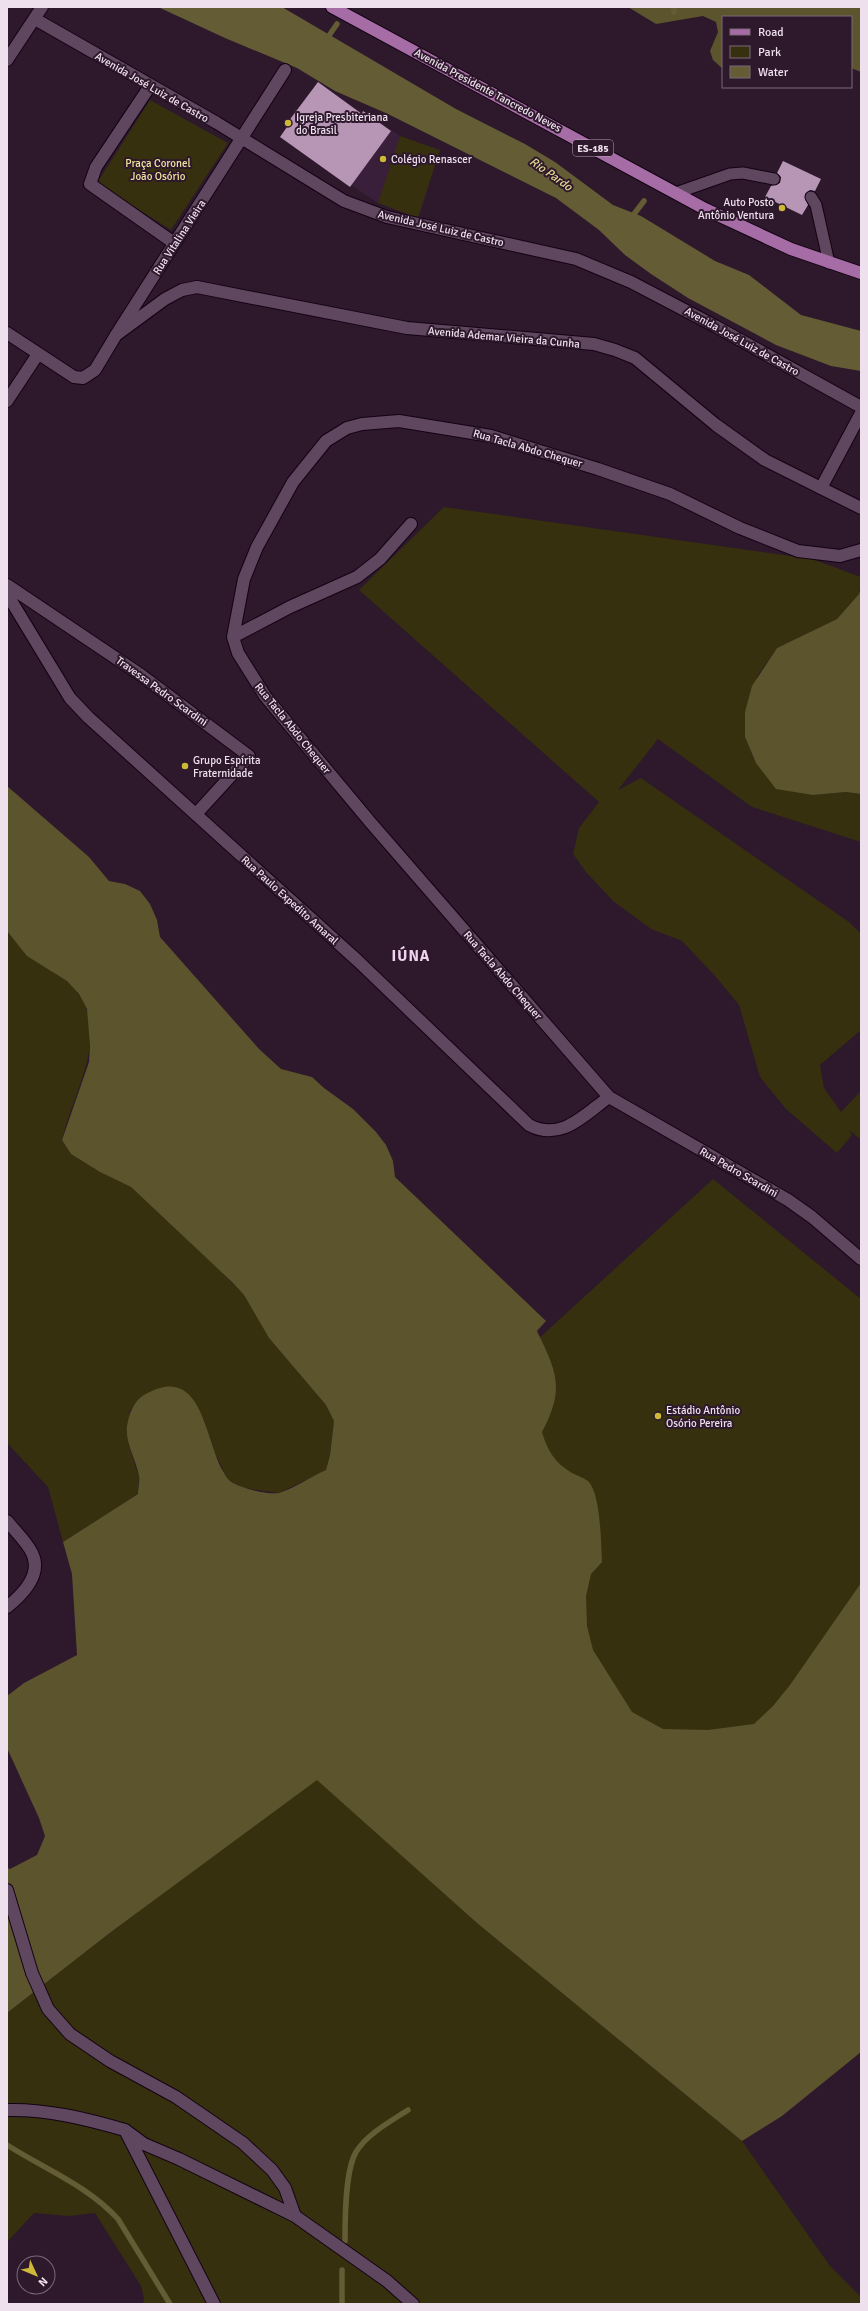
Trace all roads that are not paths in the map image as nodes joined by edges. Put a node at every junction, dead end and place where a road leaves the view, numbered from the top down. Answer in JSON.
{"nodes":[{"id":1,"x":42,"y":7,"type":"edge"},
{"id":2,"x":332,"y":7,"type":"edge"},
{"id":3,"x":35,"y":19,"type":"junction"},
{"id":4,"x":7,"y":60,"type":"edge"},
{"id":5,"x":285,"y":70,"type":"dead end"},
{"id":6,"x":150,"y":86,"type":"junction"},
{"id":7,"x":242,"y":138,"type":"junction"},
{"id":8,"x":774,"y":179,"type":"dead end"},
{"id":9,"x":676,"y":193,"type":"junction"},
{"id":10,"x":811,"y":198,"type":"dead end"},
{"id":11,"x":174,"y":243,"type":"junction"},
{"id":12,"x":829,"y":263,"type":"junction"},
{"id":13,"x":861,"y":273,"type":"edge"},
{"id":14,"x":7,"y":333,"type":"edge"},
{"id":15,"x":116,"y":335,"type":"junction"},
{"id":16,"x":38,"y":354,"type":"junction"},
{"id":17,"x":7,"y":402,"type":"edge"},
{"id":18,"x":861,"y":407,"type":"edge"},
{"id":19,"x":861,"y":413,"type":"edge"},
{"id":20,"x":820,"y":488,"type":"junction"},
{"id":21,"x":861,"y":508,"type":"edge"},
{"id":22,"x":411,"y":524,"type":"dead end"},
{"id":23,"x":861,"y":550,"type":"edge"},
{"id":24,"x":7,"y":585,"type":"edge"},
{"id":25,"x":7,"y":594,"type":"edge"},
{"id":26,"x":233,"y":637,"type":"junction"},
{"id":27,"x":196,"y":814,"type":"junction"},
{"id":28,"x":609,"y":1097,"type":"junction"},
{"id":29,"x":861,"y":1259,"type":"edge"},
{"id":30,"x":7,"y":1521,"type":"edge"},
{"id":31,"x":7,"y":1607,"type":"edge"},
{"id":32,"x":7,"y":1890,"type":"edge"},
{"id":33,"x":7,"y":2110,"type":"edge"},
{"id":34,"x":125,"y":2130,"type":"junction"},
{"id":35,"x":295,"y":2216,"type":"junction"},
{"id":36,"x":214,"y":2304,"type":"edge"},
{"id":37,"x":413,"y":2304,"type":"edge"}],
"edges":[{"from":1,"to":3,"type":"street"},
{"from":2,"to":9,"type":"main road","name":"Avenida Presidente Tancredo Neves","number":"ES-185"},
{"from":3,"to":4,"type":"street"},
{"from":3,"to":6,"type":"street","name":"Avenida José Luiz de Castro"},
{"from":5,"to":7,"type":"street","name":"Rua Vitalina Vieira"},
{"from":6,"to":7,"type":"street","name":"Avenida José Luiz de Castro"},
{"from":6,"to":11,"type":"street"},
{"from":7,"to":11,"type":"street","name":"Rua Vitalina Vieira"},
{"from":7,"to":18,"type":"street","name":"Avenida José Luiz de Castro"},
{"from":8,"to":9,"type":"lane"},
{"from":9,"to":12,"type":"main road","name":"Avenida Presidente Tancredo Neves","number":"ES-185"},
{"from":10,"to":12,"type":"lane"},
{"from":11,"to":15,"type":"street","name":"Rua Vitalina Vieira"},
{"from":12,"to":13,"type":"main road","name":"Avenida Presidente Tancredo Neves","number":"ES-185"},
{"from":14,"to":16,"type":"street"},
{"from":15,"to":16,"type":"street","name":"Rua Vitalina Vieira"},
{"from":15,"to":20,"type":"street","name":"Avenida Ademar Vieira da Cunha"},
{"from":16,"to":17,"type":"street"},
{"from":19,"to":20,"type":"street"},
{"from":20,"to":21,"type":"street","name":"Avenida Ademar Vieira da Cunha"},
{"from":22,"to":26,"type":"street"},
{"from":23,"to":26,"type":"street","name":"Rua Tacla Abdo Chequer"},
{"from":24,"to":27,"type":"street","name":"Travessa Pedro Scardini"},
{"from":25,"to":27,"type":"street","name":"Rua Paulo Expedito Amaral"},
{"from":26,"to":28,"type":"street","name":"Rua Tacla Abdo Chequer"},
{"from":27,"to":28,"type":"street","name":"Rua Paulo Expedito Amaral"},
{"from":28,"to":29,"type":"street","name":"Rua Pedro Scardini"},
{"from":30,"to":31,"type":"street"},
{"from":32,"to":35,"type":"street"},
{"from":33,"to":34,"type":"street"},
{"from":34,"to":35,"type":"street"},
{"from":34,"to":36,"type":"street"},
{"from":35,"to":37,"type":"street"}]}
